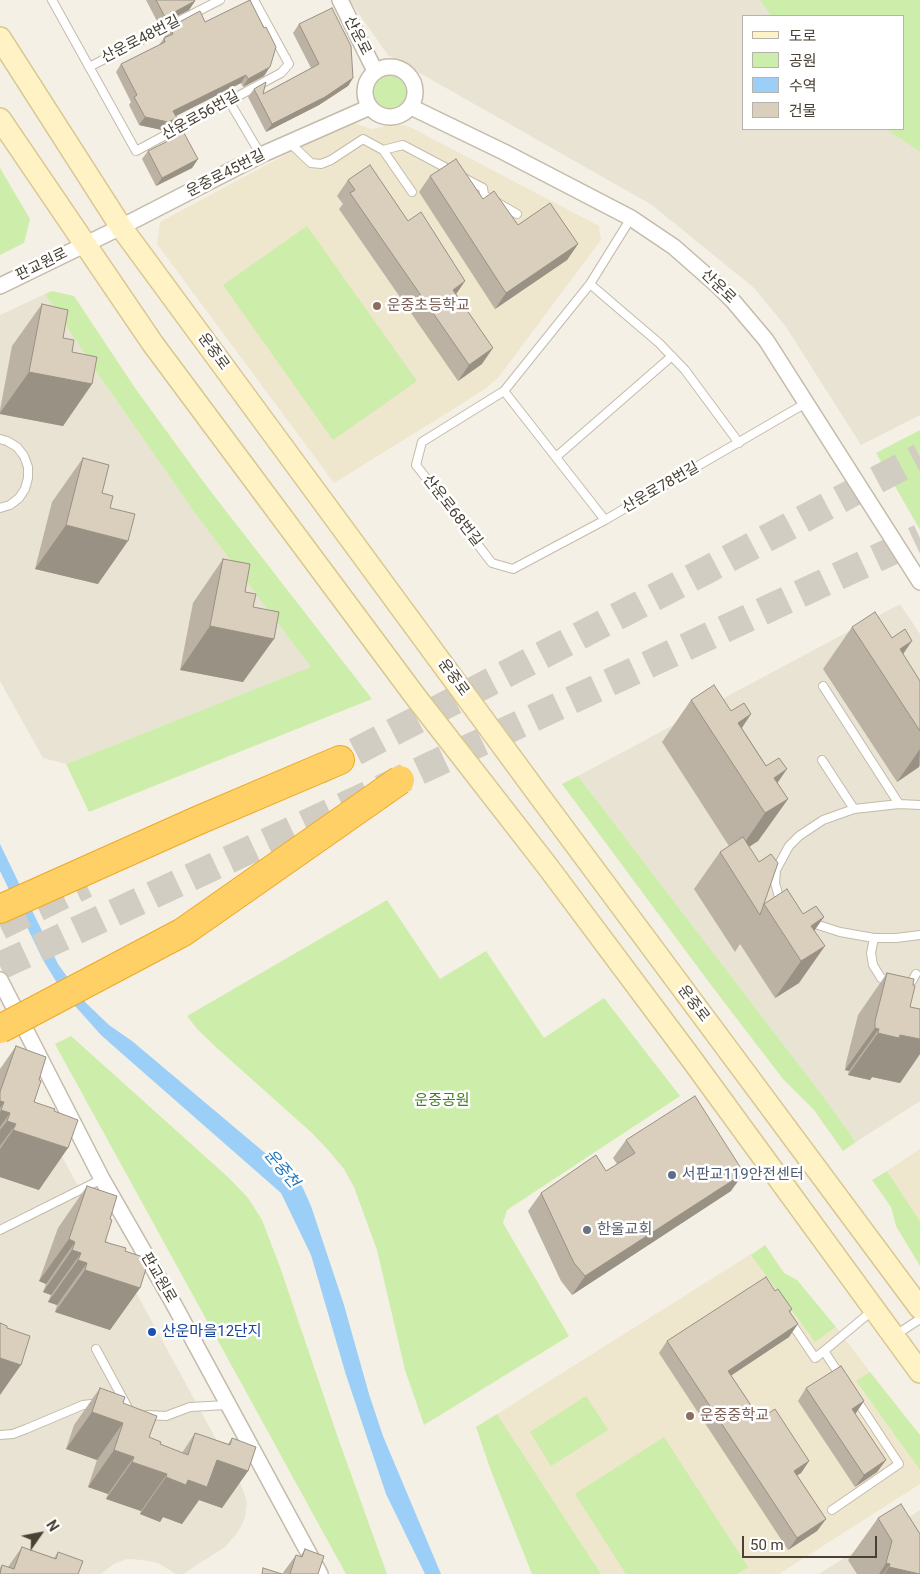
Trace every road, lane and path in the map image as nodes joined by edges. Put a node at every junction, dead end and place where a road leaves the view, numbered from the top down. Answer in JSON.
{"nodes":[{"id":1,"x":52,"y":0,"type":"edge"},
{"id":2,"x":220,"y":0,"type":"edge"},
{"id":3,"x":254,"y":0,"type":"edge"},
{"id":4,"x":340,"y":0,"type":"edge"},
{"id":5,"x":0,"y":38,"type":"edge"},
{"id":6,"x":89,"y":67,"type":"junction"},
{"id":7,"x":375,"y":71,"type":"junction"},
{"id":8,"x":229,"y":101,"type":"junction"},
{"id":9,"x":370,"y":107,"type":"junction"},
{"id":10,"x":411,"y":107,"type":"junction"},
{"id":11,"x":0,"y":119,"type":"edge"},
{"id":12,"x":122,"y":126,"type":"joint"},
{"id":13,"x":290,"y":143,"type":"junction"},
{"id":14,"x":383,"y":150,"type":"junction"},
{"id":15,"x":261,"y":156,"type":"junction"},
{"id":16,"x":412,"y":192,"type":"dead end"},
{"id":17,"x":517,"y":214,"type":"dead end"},
{"id":18,"x":631,"y":218,"type":"junction"},
{"id":19,"x":121,"y":227,"type":"junction"},
{"id":20,"x":85,"y":245,"type":"junction"},
{"id":21,"x":590,"y":284,"type":"junction"},
{"id":22,"x":0,"y":286,"type":"edge"},
{"id":23,"x":672,"y":356,"type":"junction"},
{"id":24,"x":504,"y":391,"type":"junction"},
{"id":25,"x":806,"y":404,"type":"junction"},
{"id":26,"x":0,"y":439,"type":"edge"},
{"id":27,"x":739,"y":443,"type":"junction"},
{"id":28,"x":556,"y":457,"type":"junction"},
{"id":29,"x":0,"y":508,"type":"edge"},
{"id":30,"x":605,"y":520,"type":"junction"},
{"id":31,"x":513,"y":569,"type":"joint"},
{"id":32,"x":920,"y":582,"type":"edge"},
{"id":33,"x":823,"y":686,"type":"dead end"},
{"id":34,"x":340,"y":760,"type":"tunnel mouth"},
{"id":35,"x":822,"y":760,"type":"dead end"},
{"id":36,"x":400,"y":780,"type":"dead end"},
{"id":37,"x":900,"y":804,"type":"junction"},
{"id":38,"x":920,"y":805,"type":"edge"},
{"id":39,"x":854,"y":809,"type":"junction"},
{"id":40,"x":0,"y":909,"type":"edge"},
{"id":41,"x":788,"y":909,"type":"edge"},
{"id":42,"x":802,"y":920,"type":"edge"},
{"id":43,"x":920,"y":935,"type":"edge"},
{"id":44,"x":874,"y":938,"type":"junction"},
{"id":45,"x":916,"y":974,"type":"dead end"},
{"id":46,"x":0,"y":980,"type":"edge"},
{"id":47,"x":0,"y":1029,"type":"edge"},
{"id":48,"x":102,"y":1179,"type":"junction"},
{"id":49,"x":0,"y":1230,"type":"edge"},
{"id":50,"x":920,"y":1308,"type":"edge"},
{"id":51,"x":783,"y":1310,"type":"edge"},
{"id":52,"x":873,"y":1310,"type":"junction"},
{"id":53,"x":920,"y":1318,"type":"edge"},
{"id":54,"x":893,"y":1337,"type":"junction"},
{"id":55,"x":96,"y":1349,"type":"dead end"},
{"id":56,"x":824,"y":1352,"type":"junction"},
{"id":57,"x":920,"y":1372,"type":"edge"},
{"id":58,"x":846,"y":1384,"type":"edge"},
{"id":59,"x":851,"y":1392,"type":"edge"},
{"id":60,"x":227,"y":1406,"type":"junction"},
{"id":61,"x":130,"y":1410,"type":"junction"},
{"id":62,"x":0,"y":1434,"type":"edge"},
{"id":63,"x":832,"y":1510,"type":"dead end"},
{"id":64,"x":320,"y":1574,"type":"edge"}],
"edges":[{"from":1,"to":6,"type":"lane","name":"산운로48번길"},
{"from":2,"to":6,"type":"lane","name":"산운로48번길"},
{"from":3,"to":8,"type":"lane","name":"산운로56번길"},
{"from":4,"to":7,"type":"street","name":"산운로"},
{"from":5,"to":19,"type":"main road","name":"운중로"},
{"from":6,"to":12,"type":"lane","name":"산운로48번길"},
{"from":7,"to":9,"type":"street"},
{"from":7,"to":10,"type":"street"},
{"from":8,"to":12,"type":"lane","name":"산운로56번길"},
{"from":8,"to":15,"type":"lane"},
{"from":9,"to":10,"type":"street"},
{"from":9,"to":13,"type":"street","name":"운중로45번길"},
{"from":10,"to":18,"type":"street","name":"산운로"},
{"from":11,"to":20,"type":"main road"},
{"from":13,"to":14,"type":"lane"},
{"from":13,"to":15,"type":"street","name":"운중로45번길"},
{"from":14,"to":16,"type":"lane"},
{"from":14,"to":17,"type":"lane"},
{"from":15,"to":19,"type":"street","name":"운중로45번길"},
{"from":18,"to":21,"type":"lane","name":"산운로68번길"},
{"from":18,"to":25,"type":"street","name":"산운로"},
{"from":19,"to":20,"type":"street","name":"운중로45번길"},
{"from":19,"to":50,"type":"main road","name":"운중로"},
{"from":20,"to":22,"type":"street","name":"판교원로"},
{"from":20,"to":52,"type":"main road"},
{"from":21,"to":23,"type":"lane"},
{"from":21,"to":24,"type":"lane","name":"산운로68번길"},
{"from":23,"to":27,"type":"lane"},
{"from":23,"to":28,"type":"lane"},
{"from":24,"to":28,"type":"lane"},
{"from":24,"to":31,"type":"lane","name":"산운로68번길"},
{"from":25,"to":27,"type":"lane","name":"산운로78번길"},
{"from":25,"to":32,"type":"street","name":"산운로"},
{"from":26,"to":29,"type":"lane"},
{"from":27,"to":30,"type":"lane","name":"산운로78번길"},
{"from":28,"to":30,"type":"lane"},
{"from":30,"to":31,"type":"lane","name":"산운로78번길"},
{"from":33,"to":37,"type":"lane"},
{"from":34,"to":40,"type":"highway"},
{"from":35,"to":39,"type":"lane"},
{"from":36,"to":47,"type":"highway","bridge":true},
{"from":37,"to":38,"type":"lane"},
{"from":37,"to":39,"type":"lane"},
{"from":39,"to":41,"type":"lane"},
{"from":42,"to":44,"type":"lane"},
{"from":43,"to":44,"type":"lane"},
{"from":44,"to":45,"type":"lane"},
{"from":46,"to":48,"type":"street","name":"판교원로"},
{"from":48,"to":49,"type":"lane"},
{"from":48,"to":60,"type":"street","name":"판교원로"},
{"from":51,"to":56,"type":"lane"},
{"from":52,"to":54,"type":"main road"},
{"from":52,"to":56,"type":"lane"},
{"from":53,"to":54,"type":"lane"},
{"from":54,"to":57,"type":"main road"},
{"from":55,"to":61,"type":"lane"},
{"from":56,"to":58,"type":"lane"},
{"from":59,"to":63,"type":"lane"},
{"from":60,"to":61,"type":"lane"},
{"from":60,"to":64,"type":"street","name":"판교원로"},
{"from":61,"to":62,"type":"lane"}]}
